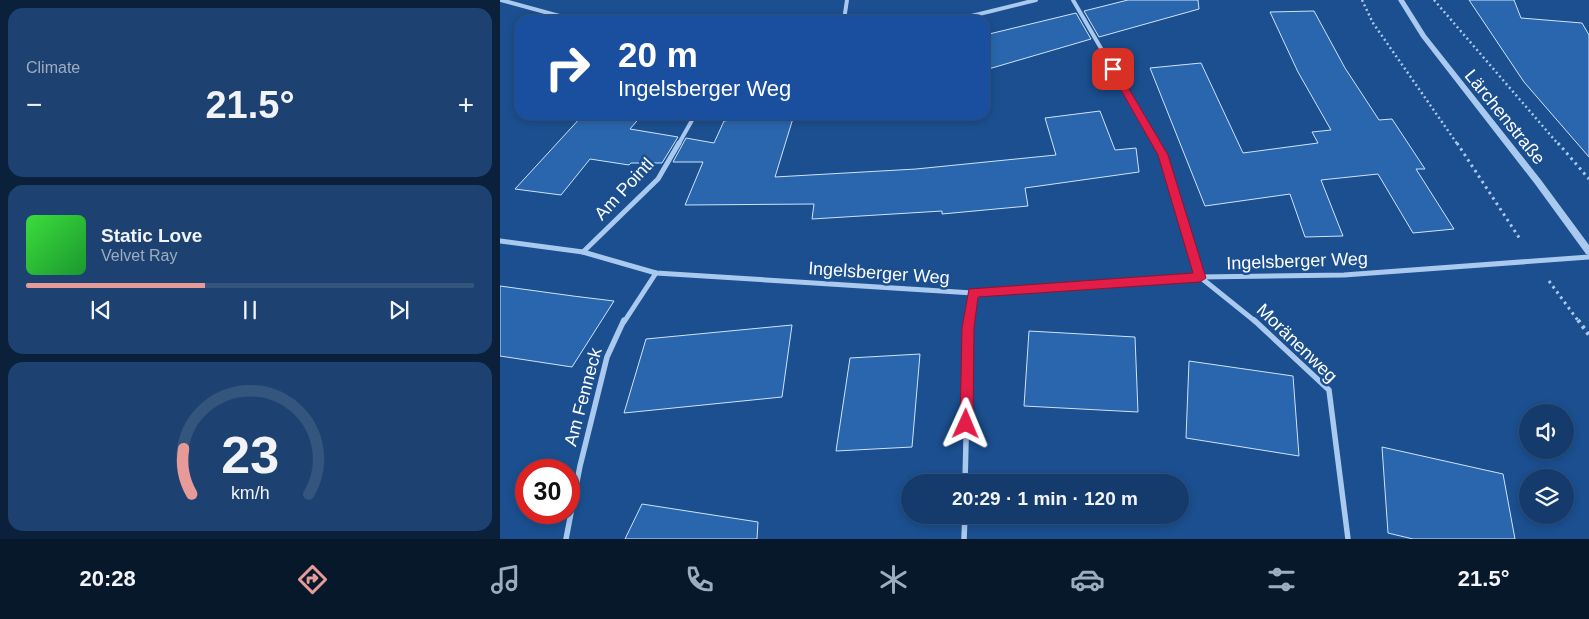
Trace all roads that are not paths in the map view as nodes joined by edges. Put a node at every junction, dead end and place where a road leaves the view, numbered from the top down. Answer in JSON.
{"nodes":[{"id":1,"x":501,"y":0,"type":"edge"},
{"id":2,"x":848,"y":0,"type":"edge"},
{"id":3,"x":1036,"y":0,"type":"edge"},
{"id":4,"x":1073,"y":0,"type":"edge"},
{"id":5,"x":1401,"y":0,"type":"edge"},
{"id":6,"x":556,"y":15,"type":"edge"},
{"id":7,"x":845,"y":15,"type":"edge"},
{"id":8,"x":975,"y":15,"type":"edge"},
{"id":9,"x":692,"y":120,"type":"edge"},
{"id":10,"x":500,"y":242,"type":"edge"},
{"id":11,"x":583,"y":252,"type":"junction"},
{"id":12,"x":1589,"y":252,"type":"edge"},
{"id":13,"x":1589,"y":257,"type":"edge"},
{"id":14,"x":656,"y":273,"type":"junction"},
{"id":15,"x":1200,"y":278,"type":"junction"},
{"id":16,"x":973,"y":293,"type":"junction"},
{"id":17,"x":965,"y":474,"type":"edge"},
{"id":18,"x":965,"y":524,"type":"edge"},
{"id":19,"x":566,"y":539,"type":"edge"},
{"id":20,"x":964,"y":539,"type":"edge"},
{"id":21,"x":1348,"y":539,"type":"edge"}],
"edges":[{"from":1,"to":6,"type":"street"},
{"from":2,"to":7,"type":"street"},
{"from":3,"to":8,"type":"street"},
{"from":4,"to":15,"type":"street"},
{"from":5,"to":12,"type":"street","name":"Lärchenstraße"},
{"from":9,"to":11,"type":"street","name":"Am Pointl"},
{"from":10,"to":11,"type":"street","name":"Ingelsberger Weg"},
{"from":11,"to":14,"type":"street","name":"Ingelsberger Weg"},
{"from":13,"to":15,"type":"street","name":"Ingelsberger Weg"},
{"from":14,"to":16,"type":"street","name":"Ingelsberger Weg"},
{"from":14,"to":19,"type":"street","name":"Am Fenneck"},
{"from":15,"to":16,"type":"street","name":"Ingelsberger Weg"},
{"from":15,"to":21,"type":"street","name":"Moränenweg"},
{"from":16,"to":17,"type":"street"},
{"from":18,"to":20,"type":"street"}]}
